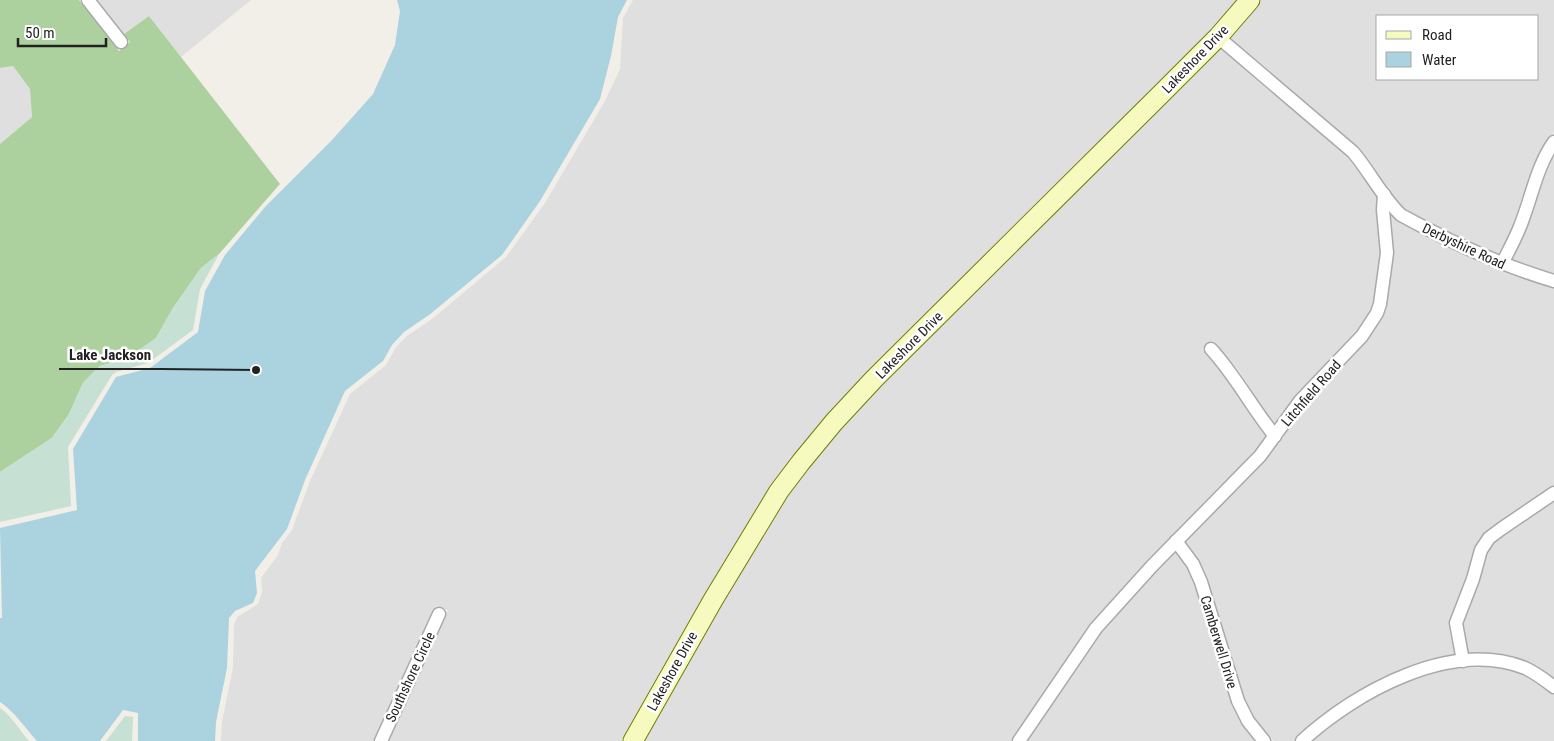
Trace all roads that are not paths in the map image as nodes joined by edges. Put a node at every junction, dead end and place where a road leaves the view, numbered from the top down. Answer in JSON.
{"nodes":[{"id":1,"x":88,"y":0,"type":"edge"},
{"id":2,"x":1250,"y":0,"type":"edge"},
{"id":3,"x":1218,"y":37,"type":"junction"},
{"id":4,"x":121,"y":42,"type":"dead end"},
{"id":5,"x":1554,"y":142,"type":"edge"},
{"id":6,"x":1384,"y":194,"type":"junction"},
{"id":7,"x":1502,"y":264,"type":"junction"},
{"id":8,"x":1554,"y":281,"type":"edge"},
{"id":9,"x":1211,"y":349,"type":"dead end"},
{"id":10,"x":1275,"y":436,"type":"junction"},
{"id":11,"x":1554,"y":493,"type":"edge"},
{"id":12,"x":1176,"y":541,"type":"junction"},
{"id":13,"x":439,"y":614,"type":"dead end"},
{"id":14,"x":1463,"y":661,"type":"junction"},
{"id":15,"x":1554,"y":687,"type":"edge"},
{"id":16,"x":381,"y":741,"type":"edge"},
{"id":17,"x":633,"y":741,"type":"edge"},
{"id":18,"x":1019,"y":741,"type":"edge"},
{"id":19,"x":1264,"y":741,"type":"edge"},
{"id":20,"x":1302,"y":741,"type":"edge"}],
"edges":[{"from":1,"to":4,"type":"street"},
{"from":2,"to":3,"type":"street","name":"Lakeshore Drive"},
{"from":3,"to":6,"type":"street"},
{"from":3,"to":17,"type":"street","name":"Lakeshore Drive"},
{"from":5,"to":7,"type":"street"},
{"from":6,"to":7,"type":"street","name":"Derbyshire Road"},
{"from":6,"to":10,"type":"street","name":"Litchfield Road"},
{"from":7,"to":8,"type":"street","name":"Derbyshire Road"},
{"from":9,"to":10,"type":"street"},
{"from":10,"to":12,"type":"street","name":"Litchfield Road"},
{"from":11,"to":14,"type":"street"},
{"from":12,"to":18,"type":"street","name":"Litchfield Road"},
{"from":12,"to":19,"type":"street","name":"Camberwell Drive"},
{"from":13,"to":16,"type":"street","name":"Southshore Circle"},
{"from":14,"to":15,"type":"street"},
{"from":14,"to":20,"type":"street"}]}
